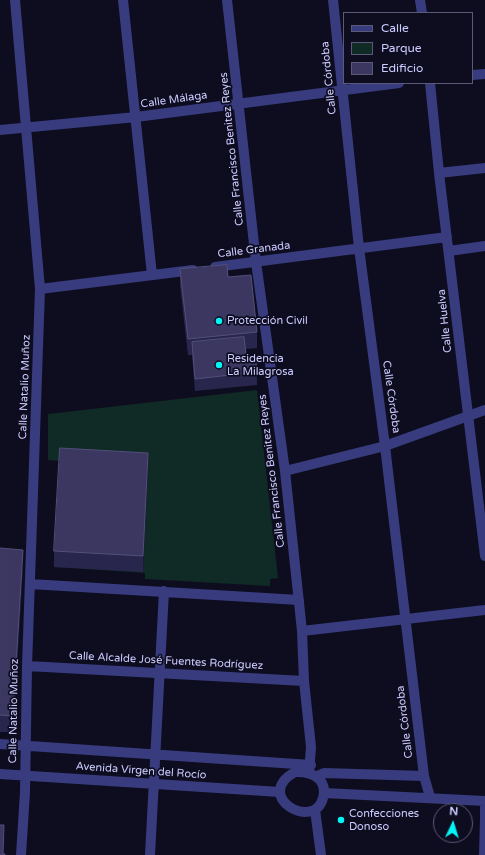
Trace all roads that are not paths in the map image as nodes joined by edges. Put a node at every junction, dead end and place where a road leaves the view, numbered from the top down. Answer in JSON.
{"nodes":[{"id":1,"x":15,"y":0,"type":"edge"},
{"id":2,"x":123,"y":0,"type":"edge"},
{"id":3,"x":227,"y":0,"type":"edge"},
{"id":4,"x":333,"y":0,"type":"edge"},
{"id":5,"x":420,"y":0,"type":"edge"},
{"id":6,"x":422,"y":12,"type":"edge"},
{"id":7,"x":485,"y":74,"type":"edge"},
{"id":8,"x":473,"y":75,"type":"edge"},
{"id":9,"x":391,"y":84,"type":"edge"},
{"id":10,"x":430,"y":84,"type":"edge"},
{"id":11,"x":343,"y":90,"type":"junction"},
{"id":12,"x":239,"y":103,"type":"junction"},
{"id":13,"x":136,"y":117,"type":"junction"},
{"id":14,"x":27,"y":126,"type":"junction"},
{"id":15,"x":0,"y":130,"type":"edge"},
{"id":16,"x":485,"y":168,"type":"edge"},
{"id":17,"x":439,"y":173,"type":"junction"},
{"id":18,"x":447,"y":237,"type":"junction"},
{"id":19,"x":485,"y":246,"type":"edge"},
{"id":20,"x":359,"y":248,"type":"junction"},
{"id":21,"x":449,"y":251,"type":"junction"},
{"id":22,"x":256,"y":262,"type":"junction"},
{"id":23,"x":152,"y":275,"type":"junction"},
{"id":24,"x":40,"y":289,"type":"junction"},
{"id":25,"x":485,"y":410,"type":"edge"},
{"id":26,"x":468,"y":416,"type":"junction"},
{"id":27,"x":385,"y":446,"type":"junction"},
{"id":28,"x":285,"y":471,"type":"junction"},
{"id":29,"x":485,"y":556,"type":"edge"},
{"id":30,"x":30,"y":584,"type":"junction"},
{"id":31,"x":164,"y":591,"type":"junction"},
{"id":32,"x":298,"y":600,"type":"junction"},
{"id":33,"x":485,"y":610,"type":"edge"},
{"id":34,"x":405,"y":620,"type":"junction"},
{"id":35,"x":302,"y":631,"type":"junction"},
{"id":36,"x":26,"y":666,"type":"junction"},
{"id":37,"x":160,"y":672,"type":"junction"},
{"id":38,"x":304,"y":681,"type":"junction"},
{"id":39,"x":0,"y":744,"type":"edge"},
{"id":40,"x":25,"y":746,"type":"junction"},
{"id":41,"x":155,"y":755,"type":"junction"},
{"id":42,"x":312,"y":771,"type":"junction"},
{"id":43,"x":0,"y":774,"type":"edge"},
{"id":44,"x":24,"y":775,"type":"junction"},
{"id":45,"x":424,"y":776,"type":"junction"},
{"id":46,"x":154,"y":783,"type":"junction"},
{"id":47,"x":280,"y":792,"type":"junction"},
{"id":48,"x":324,"y":793,"type":"junction"},
{"id":49,"x":430,"y":797,"type":"junction"},
{"id":50,"x":485,"y":800,"type":"edge"},
{"id":51,"x":315,"y":810,"type":"junction"},
{"id":52,"x":485,"y":819,"type":"edge"},
{"id":53,"x":21,"y":855,"type":"edge"},
{"id":54,"x":150,"y":855,"type":"edge"},
{"id":55,"x":321,"y":855,"type":"edge"},
{"id":56,"x":484,"y":855,"type":"edge"}],
"edges":[{"from":1,"to":14,"type":"street","name":"Calle Natalio Muñoz"},
{"from":2,"to":13,"type":"street"},
{"from":3,"to":12,"type":"street","name":"Calle Francisco Benitez Reyes"},
{"from":4,"to":11,"type":"street","name":"Calle Córdoba"},
{"from":5,"to":6,"type":"street"},
{"from":7,"to":8,"type":"street"},
{"from":9,"to":11,"type":"street","name":"Calle Málaga"},
{"from":10,"to":17,"type":"street","name":"Calle Huelva"},
{"from":11,"to":12,"type":"street","name":"Calle Málaga"},
{"from":11,"to":20,"type":"street","name":"Calle Córdoba"},
{"from":12,"to":13,"type":"street","name":"Calle Málaga"},
{"from":12,"to":22,"type":"street","name":"Calle Francisco Benitez Reyes"},
{"from":13,"to":14,"type":"street","name":"Calle Málaga"},
{"from":13,"to":23,"type":"street"},
{"from":14,"to":15,"type":"street","name":"Calle Málaga"},
{"from":14,"to":24,"type":"street","name":"Calle Natalio Muñoz"},
{"from":16,"to":17,"type":"street"},
{"from":17,"to":18,"type":"street","name":"Calle Huelva"},
{"from":18,"to":20,"type":"street","name":"Calle Granada"},
{"from":18,"to":21,"type":"street","name":"Calle Huelva"},
{"from":19,"to":21,"type":"street"},
{"from":20,"to":22,"type":"street","name":"Calle Granada"},
{"from":20,"to":27,"type":"street","name":"Calle Córdoba"},
{"from":21,"to":26,"type":"street","name":"Calle Huelva"},
{"from":22,"to":23,"type":"street","name":"Calle Granada"},
{"from":22,"to":28,"type":"street","name":"Calle Francisco Benitez Reyes"},
{"from":23,"to":24,"type":"street","name":"Calle Granada"},
{"from":24,"to":30,"type":"street","name":"Calle Natalio Muñoz"},
{"from":25,"to":26,"type":"street"},
{"from":26,"to":27,"type":"street"},
{"from":26,"to":29,"type":"street","name":"Calle Huelva"},
{"from":27,"to":28,"type":"street"},
{"from":27,"to":34,"type":"street","name":"Calle Córdoba"},
{"from":28,"to":32,"type":"street","name":"Calle Francisco Benitez Reyes"},
{"from":30,"to":31,"type":"street"},
{"from":30,"to":36,"type":"street","name":"Calle Natalio Muñoz"},
{"from":31,"to":32,"type":"street"},
{"from":31,"to":37,"type":"street"},
{"from":32,"to":35,"type":"street","name":"Calle Francisco Benitez Reyes"},
{"from":33,"to":34,"type":"street"},
{"from":34,"to":35,"type":"street"},
{"from":34,"to":45,"type":"street","name":"Calle Córdoba"},
{"from":35,"to":38,"type":"street","name":"Calle Francisco Benitez Reyes"},
{"from":36,"to":37,"type":"street","name":"Calle Alcalde José Fuentes Rodríguez"},
{"from":36,"to":40,"type":"street","name":"Calle Natalio Muñoz"},
{"from":37,"to":38,"type":"street","name":"Calle Alcalde José Fuentes Rodríguez"},
{"from":37,"to":41,"type":"street"},
{"from":38,"to":42,"type":"street","name":"Calle Francisco Benitez Reyes"},
{"from":39,"to":40,"type":"street"},
{"from":40,"to":41,"type":"street"},
{"from":40,"to":44,"type":"street","name":"Calle Natalio Muñoz"},
{"from":41,"to":42,"type":"street"},
{"from":41,"to":46,"type":"street"},
{"from":42,"to":45,"type":"street"},
{"from":42,"to":47,"type":"street"},
{"from":42,"to":48,"type":"street"},
{"from":43,"to":44,"type":"street","name":"Avenida Virgen del Rocío"},
{"from":44,"to":46,"type":"street","name":"Avenida Virgen del Rocío"},
{"from":44,"to":53,"type":"street","name":"Calle Natalio Muñoz"},
{"from":45,"to":49,"type":"street","name":"Calle Córdoba"},
{"from":46,"to":47,"type":"street","name":"Avenida Virgen del Rocío"},
{"from":46,"to":54,"type":"street"},
{"from":47,"to":51,"type":"street"},
{"from":48,"to":49,"type":"street"},
{"from":48,"to":51,"type":"street"},
{"from":49,"to":50,"type":"street"},
{"from":50,"to":52,"type":"street"},
{"from":51,"to":55,"type":"street"},
{"from":52,"to":56,"type":"street"}]}
